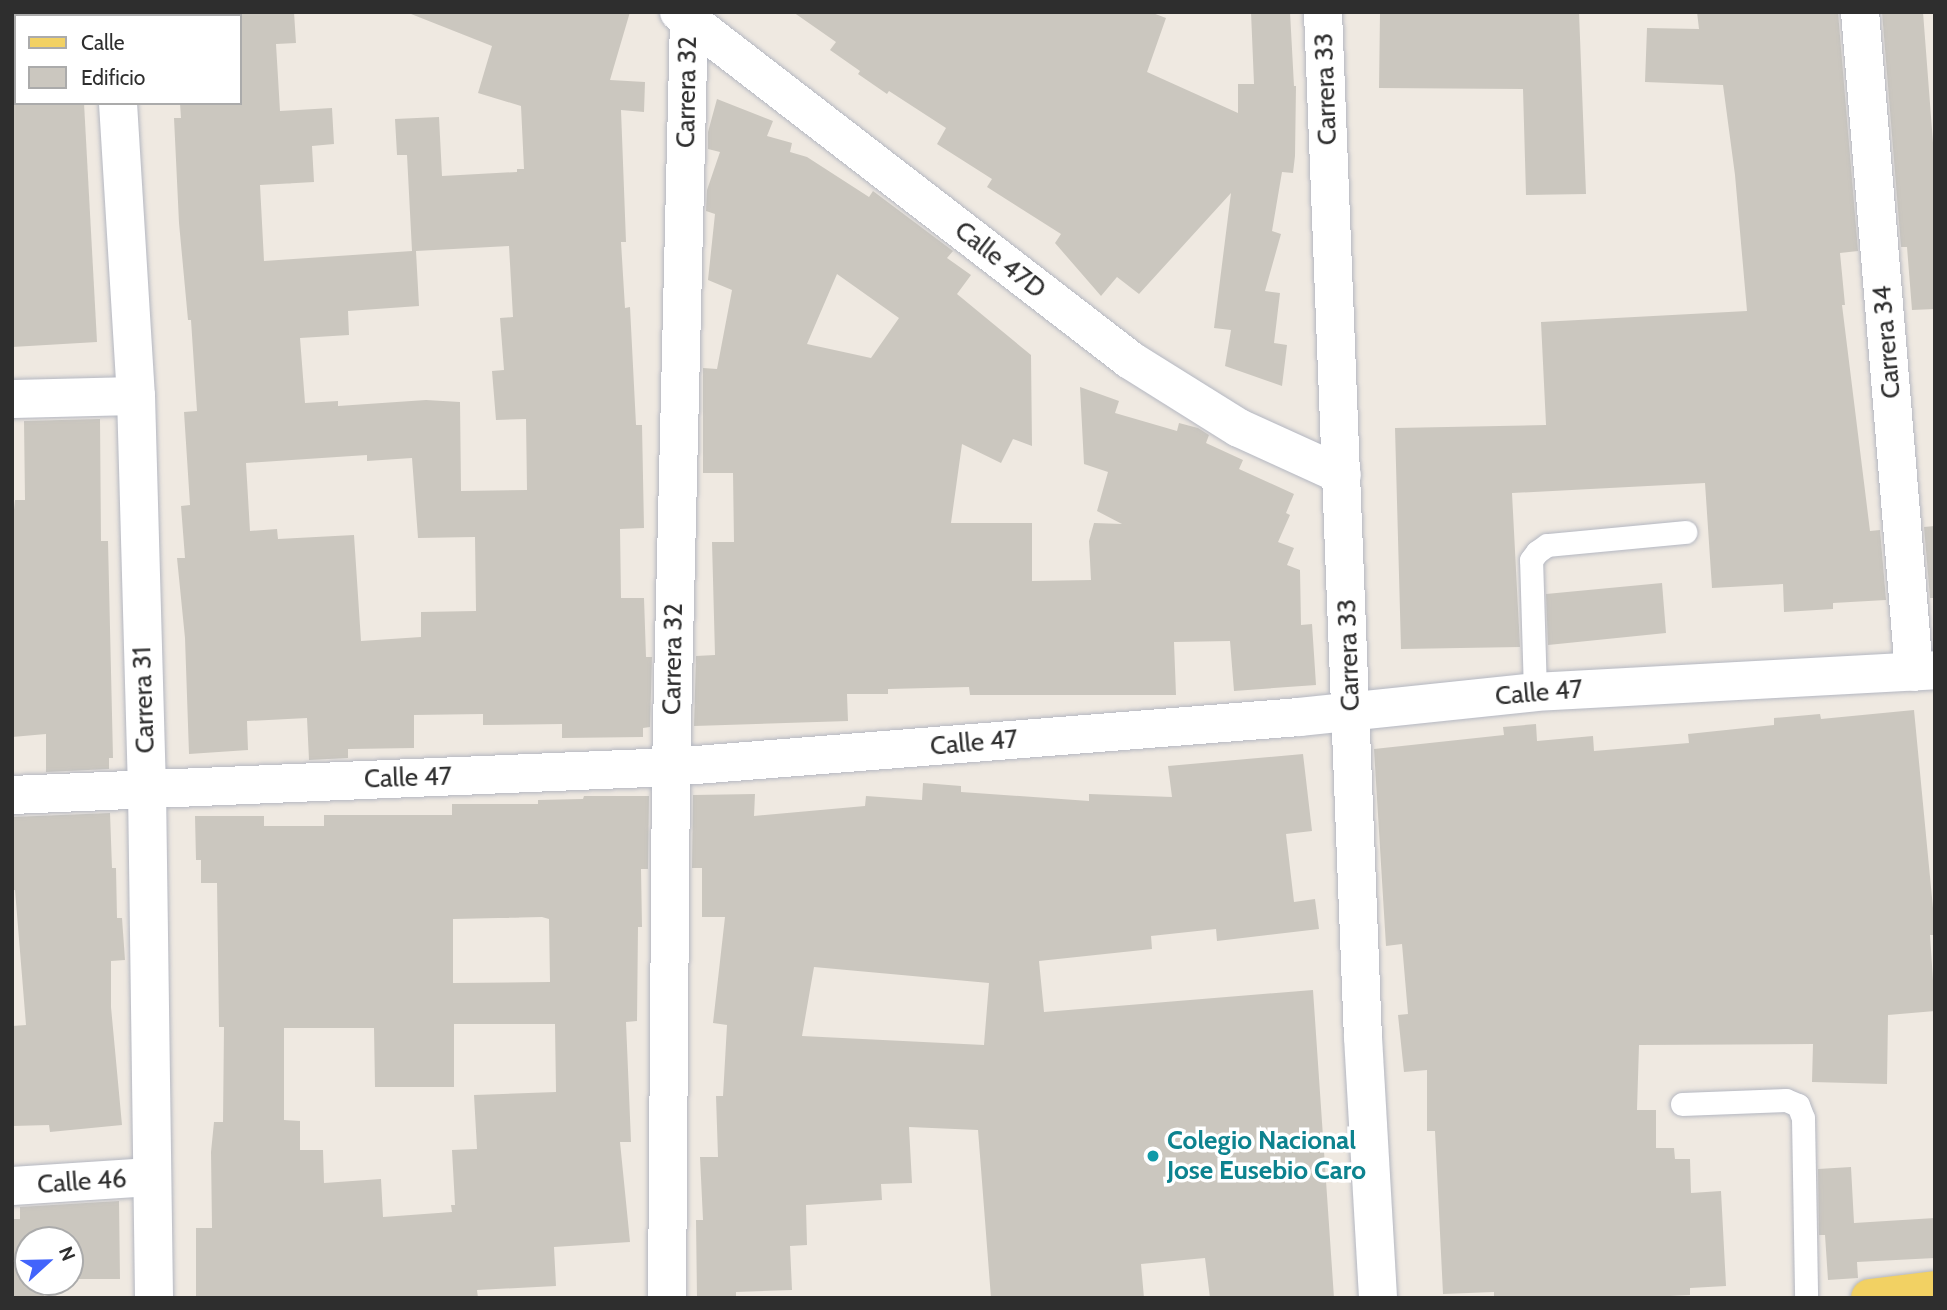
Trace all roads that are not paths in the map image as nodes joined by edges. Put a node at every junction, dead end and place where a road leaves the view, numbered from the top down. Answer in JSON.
{"nodes":[{"id":1,"x":1323,"y":12,"type":"edge"},
{"id":2,"x":1860,"y":12,"type":"edge"},
{"id":3,"x":684,"y":17,"type":"edge"},
{"id":4,"x":118,"y":105,"type":"edge"},
{"id":5,"x":136,"y":396,"type":"junction"},
{"id":6,"x":12,"y":399,"type":"edge"},
{"id":7,"x":1342,"y":475,"type":"junction"},
{"id":8,"x":1685,"y":532,"type":"dead end"},
{"id":9,"x":1924,"y":671,"type":"edge"},
{"id":10,"x":1535,"y":692,"type":"junction"},
{"id":11,"x":1351,"y":712,"type":"junction"},
{"id":12,"x":670,"y":767,"type":"junction"},
{"id":13,"x":147,"y":789,"type":"junction"},
{"id":14,"x":12,"y":795,"type":"edge"},
{"id":15,"x":1682,"y":1104,"type":"dead end"},
{"id":16,"x":151,"y":1177,"type":"junction"},
{"id":17,"x":12,"y":1186,"type":"edge"},
{"id":18,"x":1935,"y":1290,"type":"edge"},
{"id":19,"x":154,"y":1298,"type":"edge"},
{"id":20,"x":667,"y":1298,"type":"edge"},
{"id":21,"x":1378,"y":1298,"type":"edge"},
{"id":22,"x":1806,"y":1298,"type":"edge"},
{"id":23,"x":1870,"y":1298,"type":"edge"}],
"edges":[{"from":1,"to":7,"type":"street","name":"Carrera 33"},
{"from":2,"to":9,"type":"street","name":"Carrera 34"},
{"from":3,"to":7,"type":"street","name":"Calle 47D"},
{"from":3,"to":12,"type":"street","name":"Carrera 32"},
{"from":4,"to":5,"type":"street","name":"Carrera 31"},
{"from":5,"to":6,"type":"street"},
{"from":5,"to":13,"type":"street","name":"Carrera 31"},
{"from":7,"to":11,"type":"street","name":"Carrera 33"},
{"from":8,"to":10,"type":"lane"},
{"from":9,"to":10,"type":"street","name":"Calle 47"},
{"from":10,"to":11,"type":"street","name":"Calle 47"},
{"from":11,"to":12,"type":"street","name":"Calle 47"},
{"from":11,"to":21,"type":"street","name":"Carrera 33"},
{"from":12,"to":13,"type":"street","name":"Calle 47"},
{"from":12,"to":20,"type":"street","name":"Carrera 32"},
{"from":13,"to":14,"type":"street","name":"Calle 47"},
{"from":13,"to":16,"type":"street","name":"Carrera 31"},
{"from":15,"to":22,"type":"lane"},
{"from":16,"to":17,"type":"street","name":"Calle 46"},
{"from":16,"to":19,"type":"street","name":"Carrera 31"},
{"from":18,"to":23,"type":"main road"}]}
